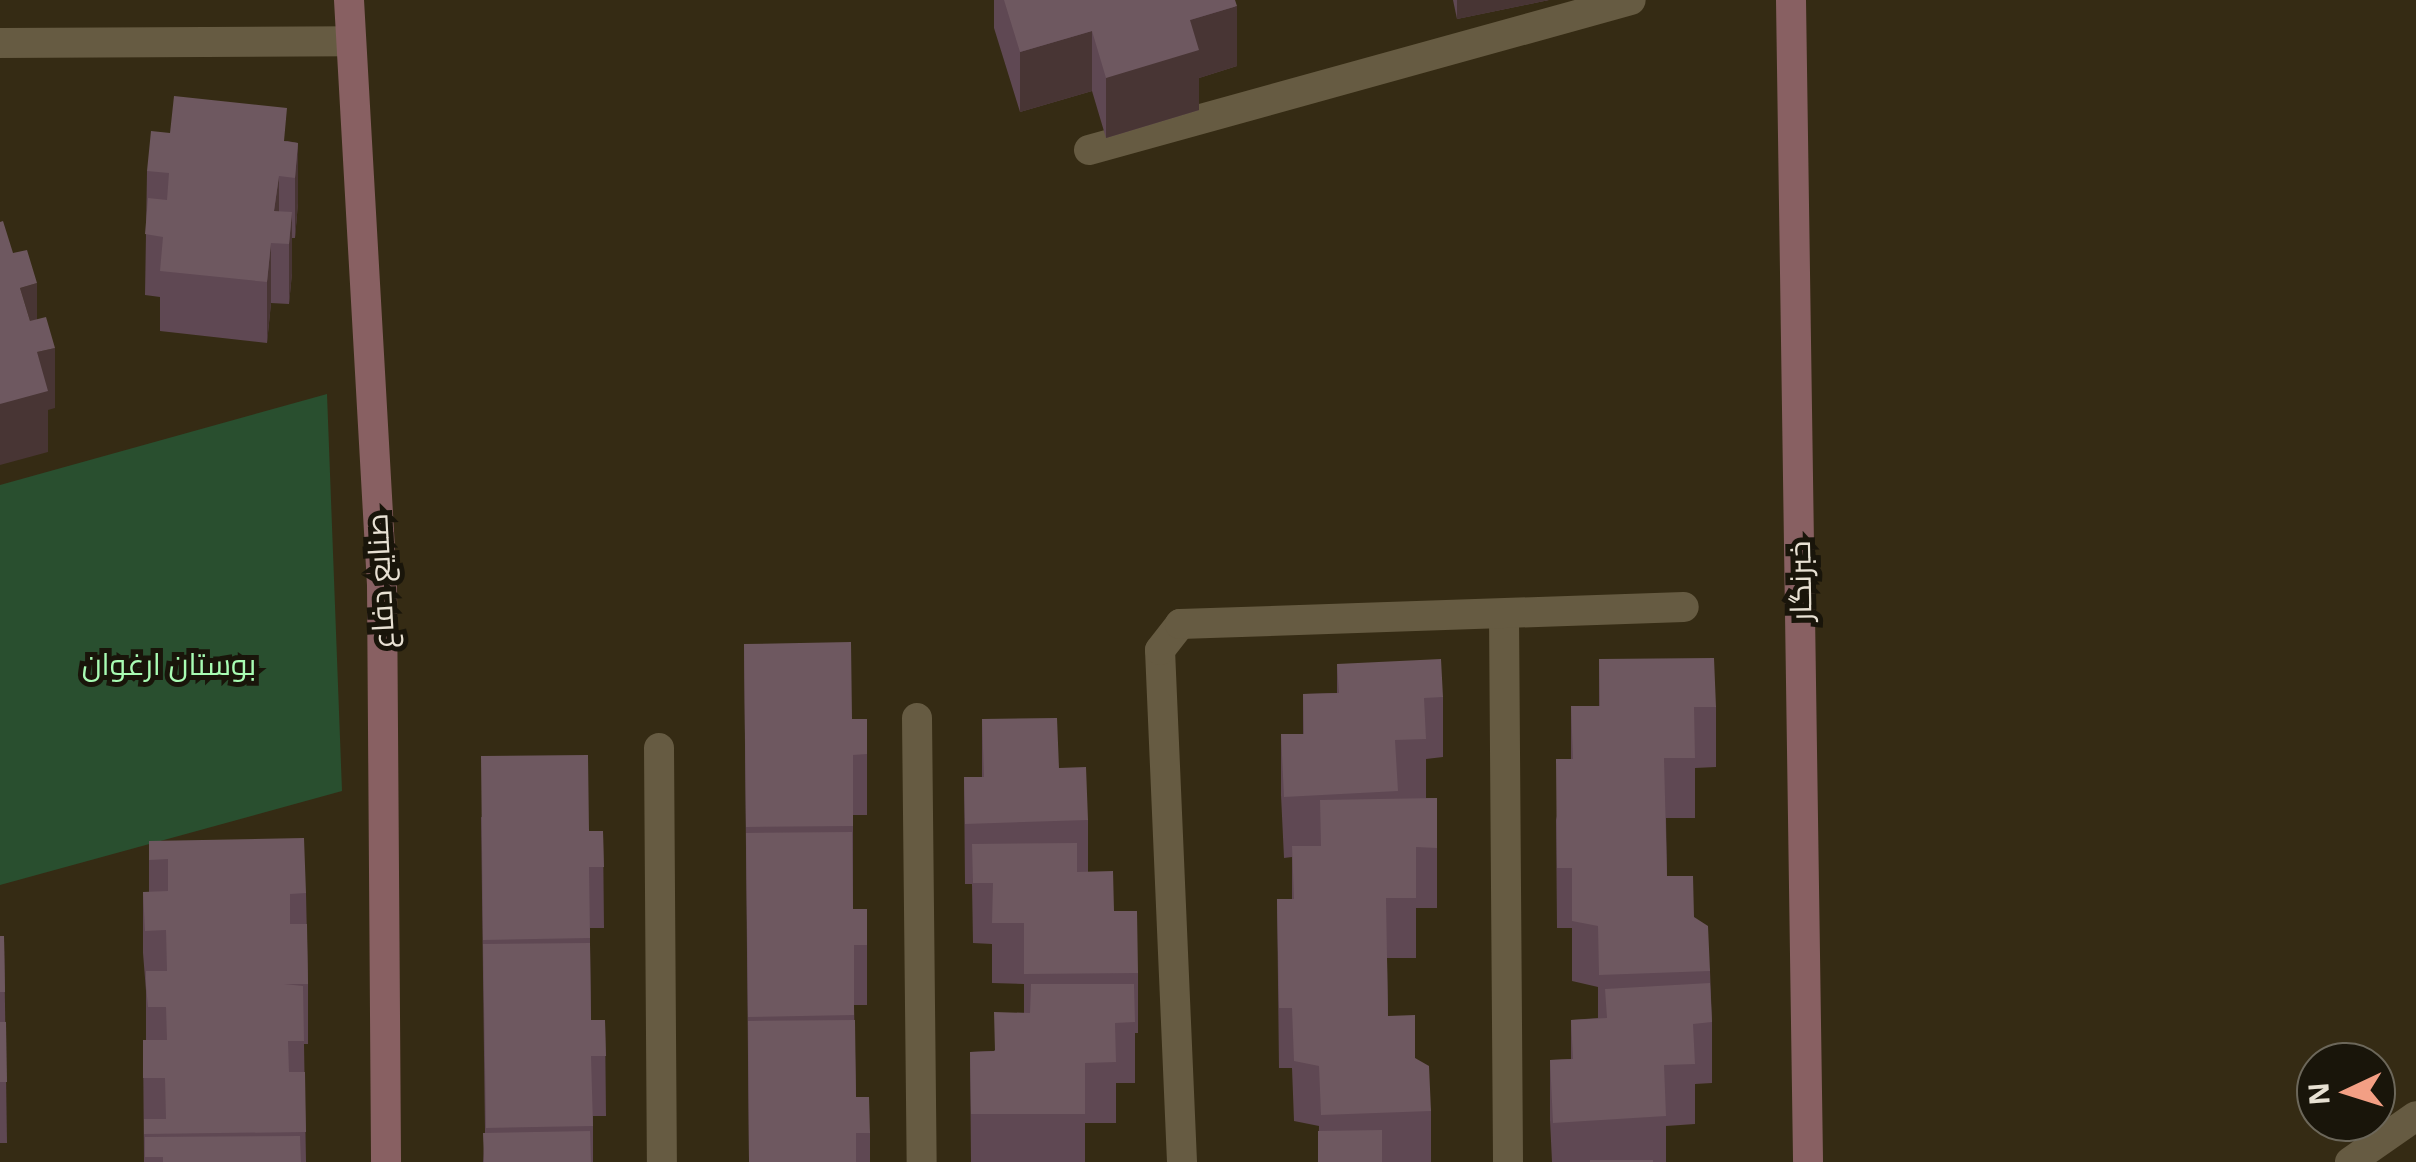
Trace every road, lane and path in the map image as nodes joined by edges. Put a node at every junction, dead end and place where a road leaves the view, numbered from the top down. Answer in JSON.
{"nodes":[{"id":1,"x":349,"y":0,"type":"edge"},
{"id":2,"x":1631,"y":0,"type":"edge"},
{"id":3,"x":1791,"y":0,"type":"edge"},
{"id":4,"x":350,"y":41,"type":"junction"},
{"id":5,"x":0,"y":44,"type":"edge"},
{"id":6,"x":1090,"y":150,"type":"dead end"},
{"id":7,"x":1684,"y":607,"type":"dead end"},
{"id":8,"x":1504,"y":614,"type":"junction"},
{"id":9,"x":918,"y":718,"type":"dead end"},
{"id":10,"x":660,"y":748,"type":"dead end"},
{"id":11,"x":2416,"y":1116,"type":"edge"},
{"id":12,"x":386,"y":1162,"type":"edge"},
{"id":13,"x":662,"y":1162,"type":"edge"},
{"id":14,"x":922,"y":1162,"type":"edge"},
{"id":15,"x":1182,"y":1162,"type":"edge"},
{"id":16,"x":1508,"y":1162,"type":"edge"},
{"id":17,"x":1808,"y":1162,"type":"edge"},
{"id":18,"x":2350,"y":1162,"type":"edge"}],
"edges":[{"from":1,"to":4,"type":"street","name":"صنایع دفاع"},
{"from":2,"to":6,"type":"street"},
{"from":3,"to":17,"type":"street","name":"خبرنگار"},
{"from":4,"to":5,"type":"street"},
{"from":4,"to":12,"type":"street","name":"صنایع دفاع"},
{"from":7,"to":8,"type":"street"},
{"from":8,"to":15,"type":"street"},
{"from":8,"to":16,"type":"street"},
{"from":9,"to":14,"type":"street"},
{"from":10,"to":13,"type":"street"},
{"from":11,"to":18,"type":"street"}]}
